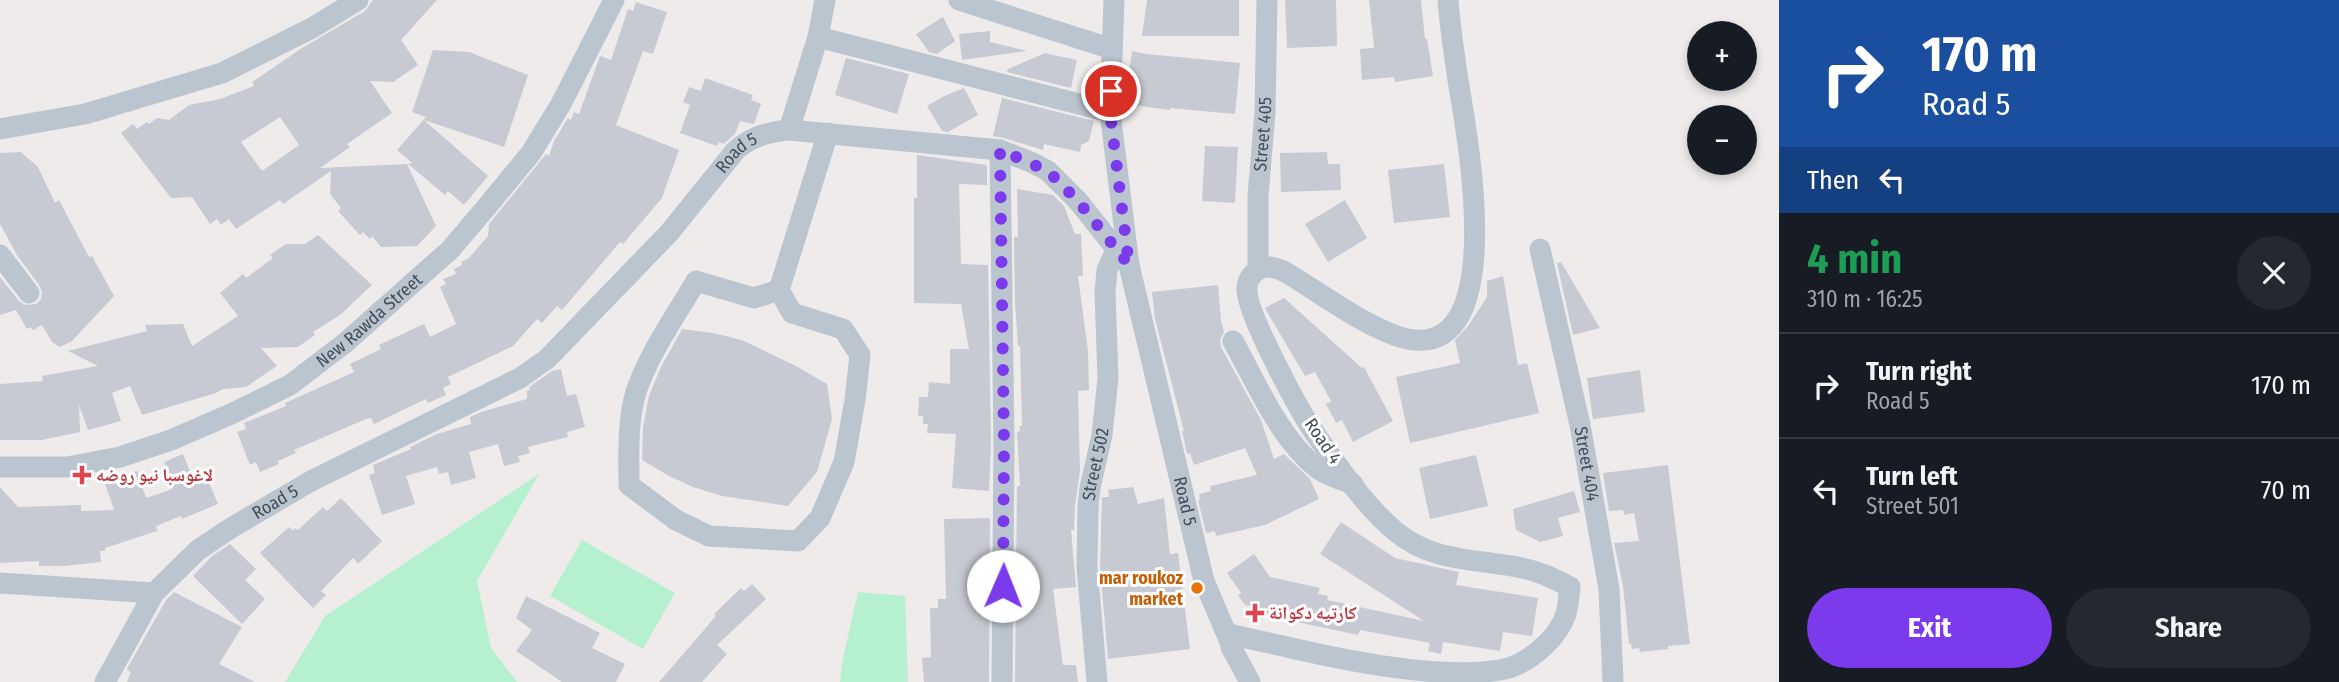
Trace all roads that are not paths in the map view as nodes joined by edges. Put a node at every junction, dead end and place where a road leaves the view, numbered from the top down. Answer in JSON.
{"nodes":[{"id":1,"x":358,"y":0,"type":"edge"},
{"id":2,"x":614,"y":0,"type":"edge"},
{"id":3,"x":825,"y":0,"type":"edge"},
{"id":4,"x":959,"y":0,"type":"edge"},
{"id":5,"x":1114,"y":0,"type":"edge"},
{"id":6,"x":1267,"y":0,"type":"edge"},
{"id":7,"x":1447,"y":0,"type":"edge"},
{"id":8,"x":818,"y":37,"type":"junction"},
{"id":9,"x":1112,"y":49,"type":"junction"},
{"id":10,"x":1110,"y":112,"type":"junction"},
{"id":11,"x":0,"y":129,"type":"edge"},
{"id":12,"x":789,"y":130,"type":"junction"},
{"id":13,"x":828,"y":133,"type":"junction"},
{"id":14,"x":1000,"y":150,"type":"junction"},
{"id":15,"x":1539,"y":249,"type":"dead end"},
{"id":16,"x":0,"y":255,"type":"edge"},
{"id":17,"x":1122,"y":257,"type":"junction"},
{"id":18,"x":1258,"y":269,"type":"junction"},
{"id":19,"x":779,"y":290,"type":"junction"},
{"id":20,"x":29,"y":293,"type":"dead end"},
{"id":21,"x":1233,"y":341,"type":"dead end"},
{"id":22,"x":0,"y":467,"type":"edge"},
{"id":23,"x":1353,"y":484,"type":"junction"},
{"id":24,"x":0,"y":583,"type":"edge"},
{"id":25,"x":154,"y":593,"type":"junction"},
{"id":26,"x":1230,"y":642,"type":"junction"},
{"id":27,"x":105,"y":682,"type":"edge"},
{"id":28,"x":1002,"y":682,"type":"edge"},
{"id":29,"x":1097,"y":682,"type":"edge"},
{"id":30,"x":1250,"y":682,"type":"edge"},
{"id":31,"x":1613,"y":682,"type":"edge"}],
"edges":[{"from":1,"to":11,"type":"street"},
{"from":2,"to":22,"type":"street","name":"New Rawda Street"},
{"from":3,"to":8,"type":"street"},
{"from":4,"to":9,"type":"street"},
{"from":5,"to":9,"type":"street"},
{"from":6,"to":18,"type":"street","name":"Street 405"},
{"from":7,"to":18,"type":"street"},
{"from":8,"to":10,"type":"street"},
{"from":8,"to":12,"type":"street"},
{"from":9,"to":10,"type":"street"},
{"from":10,"to":17,"type":"street"},
{"from":12,"to":13,"type":"street","name":"Road 5"},
{"from":12,"to":25,"type":"street","name":"Road 5"},
{"from":13,"to":14,"type":"street","name":"Road 5"},
{"from":13,"to":19,"type":"street"},
{"from":14,"to":17,"type":"street","name":"Road 5"},
{"from":14,"to":28,"type":"street"},
{"from":15,"to":31,"type":"street","name":"Street 404"},
{"from":16,"to":20,"type":"street"},
{"from":17,"to":26,"type":"street","name":"Road 5"},
{"from":17,"to":29,"type":"street","name":"Street 502"},
{"from":18,"to":23,"type":"street","name":"Road 4"},
{"from":19,"to":19,"type":"street"},
{"from":21,"to":23,"type":"street"},
{"from":23,"to":26,"type":"street","name":"Road 4"},
{"from":24,"to":25,"type":"street"},
{"from":25,"to":27,"type":"street","name":"Road 5"},
{"from":26,"to":30,"type":"street"}]}
